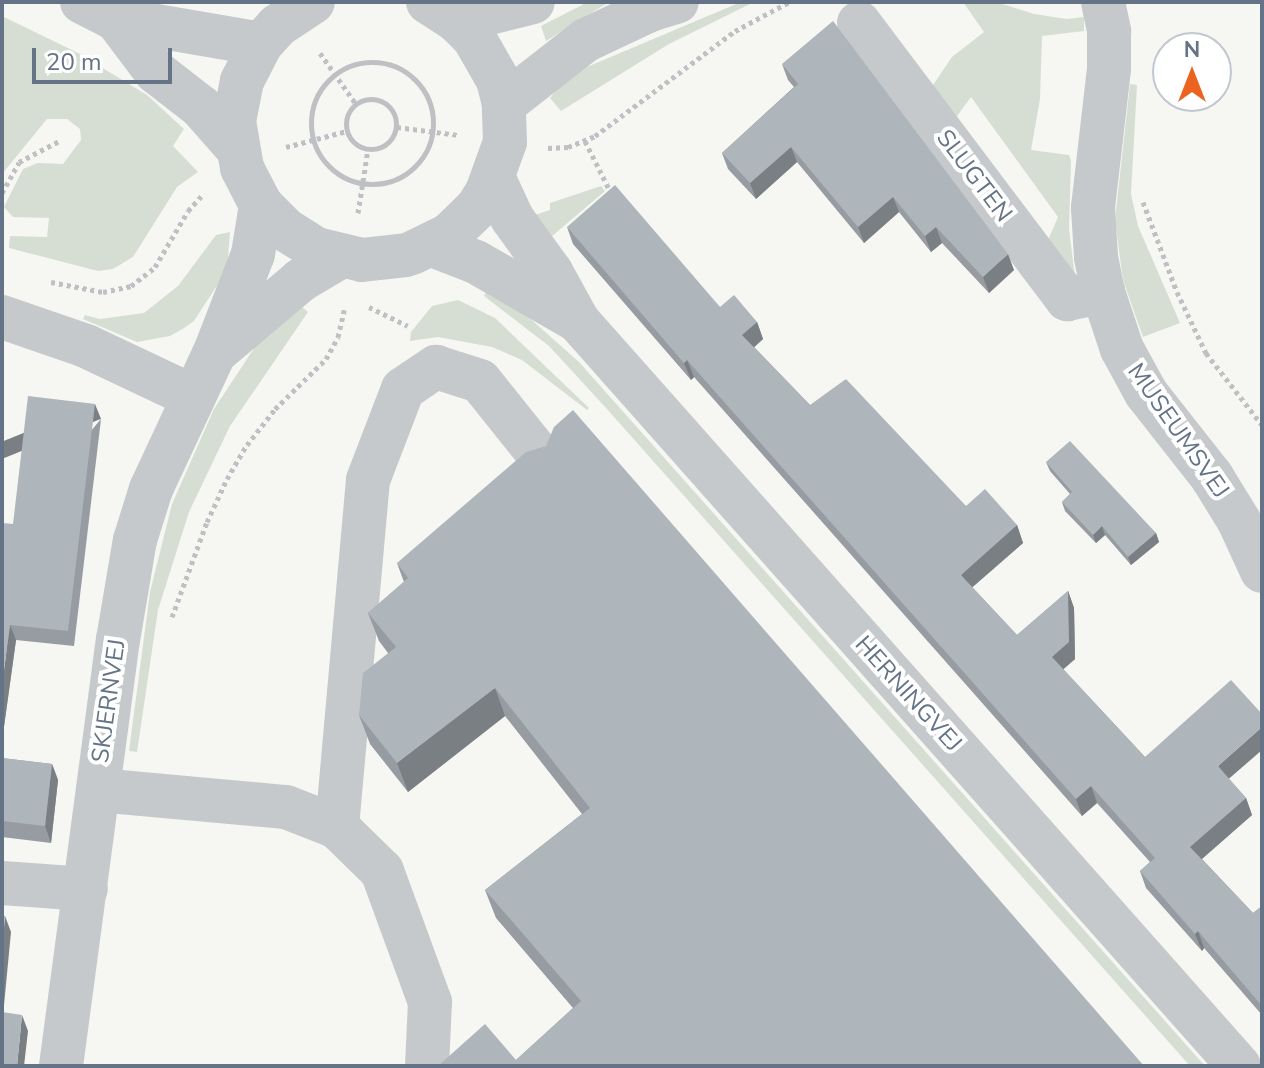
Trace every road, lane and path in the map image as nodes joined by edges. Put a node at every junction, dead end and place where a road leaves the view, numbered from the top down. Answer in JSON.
{"nodes":[{"id":1,"x":313,"y":2,"type":"edge"},
{"id":2,"x":533,"y":2,"type":"edge"},
{"id":3,"x":789,"y":2,"type":"edge"},
{"id":4,"x":1103,"y":2,"type":"edge"},
{"id":5,"x":665,"y":5,"type":"edge"},
{"id":6,"x":99,"y":10,"type":"edge"},
{"id":7,"x":442,"y":11,"type":"edge"},
{"id":8,"x":859,"y":23,"type":"dead end"},
{"id":9,"x":261,"y":44,"type":"junction"},
{"id":10,"x":335,"y":73,"type":"junction"},
{"id":11,"x":356,"y":104,"type":"junction"},
{"id":12,"x":504,"y":104,"type":"junction"},
{"id":13,"x":397,"y":127,"type":"junction"},
{"id":14,"x":347,"y":131,"type":"junction"},
{"id":15,"x":433,"y":131,"type":"junction"},
{"id":16,"x":242,"y":136,"type":"junction"},
{"id":17,"x":468,"y":137,"type":"dead end"},
{"id":18,"x":312,"y":139,"type":"junction"},
{"id":19,"x":61,"y":140,"type":"dead end"},
{"id":20,"x":585,"y":141,"type":"junction"},
{"id":21,"x":541,"y":148,"type":"dead end"},
{"id":22,"x":368,"y":149,"type":"junction"},
{"id":23,"x":362,"y":183,"type":"junction"},
{"id":24,"x":209,"y":189,"type":"dead end"},
{"id":25,"x":493,"y":189,"type":"junction"},
{"id":26,"x":2,"y":193,"type":"edge"},
{"id":27,"x":611,"y":193,"type":"edge"},
{"id":28,"x":1140,"y":194,"type":"dead end"},
{"id":29,"x":261,"y":205,"type":"junction"},
{"id":30,"x":331,"y":250,"type":"junction"},
{"id":31,"x":419,"y":250,"type":"junction"},
{"id":32,"x":37,"y":278,"type":"dead end"},
{"id":33,"x":1103,"y":292,"type":"junction"},
{"id":34,"x":346,"y":303,"type":"dead end"},
{"id":35,"x":365,"y":306,"type":"dead end"},
{"id":36,"x":2,"y":317,"type":"edge"},
{"id":37,"x":578,"y":321,"type":"junction"},
{"id":38,"x":408,"y":326,"type":"dead end"},
{"id":39,"x":215,"y":352,"type":"junction"},
{"id":40,"x":192,"y":396,"type":"junction"},
{"id":41,"x":1262,"y":425,"type":"edge"},
{"id":42,"x":540,"y":456,"type":"edge"},
{"id":43,"x":1262,"y":571,"type":"edge"},
{"id":44,"x":169,"y":630,"type":"dead end"},
{"id":45,"x":98,"y":790,"type":"junction"},
{"id":46,"x":337,"y":827,"type":"junction"},
{"id":47,"x":2,"y":883,"type":"edge"},
{"id":48,"x":86,"y":889,"type":"junction"},
{"id":49,"x":61,"y":1066,"type":"edge"},
{"id":50,"x":427,"y":1066,"type":"edge"},
{"id":51,"x":1239,"y":1066,"type":"edge"}],
"edges":[{"from":1,"to":9,"type":"street","bridge":true},
{"from":2,"to":7,"type":"street"},
{"from":3,"to":20,"type":"path"},
{"from":4,"to":33,"type":"street","name":"MUSEUMSVEJ"},
{"from":5,"to":12,"type":"street"},
{"from":6,"to":9,"type":"street"},
{"from":6,"to":16,"type":"street"},
{"from":7,"to":12,"type":"street"},
{"from":8,"to":33,"type":"street","name":"SLUGTEN"},
{"from":9,"to":16,"type":"street"},
{"from":10,"to":11,"type":"path"},
{"from":10,"to":15,"type":"path"},
{"from":10,"to":18,"type":"path"},
{"from":11,"to":13,"type":"path"},
{"from":11,"to":14,"type":"path"},
{"from":12,"to":25,"type":"street","bridge":true},
{"from":13,"to":15,"type":"path"},
{"from":13,"to":22,"type":"path"},
{"from":14,"to":18,"type":"path"},
{"from":14,"to":22,"type":"path"},
{"from":15,"to":17,"type":"path"},
{"from":15,"to":23,"type":"path"},
{"from":16,"to":18,"type":"path"},
{"from":16,"to":29,"type":"street","bridge":true},
{"from":18,"to":23,"type":"path"},
{"from":19,"to":26,"type":"path"},
{"from":20,"to":21,"type":"path"},
{"from":20,"to":27,"type":"path"},
{"from":22,"to":23,"type":"path"},
{"from":23,"to":30,"type":"path"},
{"from":24,"to":32,"type":"path"},
{"from":25,"to":31,"type":"street"},
{"from":25,"to":37,"type":"street","name":"HERNINGVEJ"},
{"from":28,"to":41,"type":"path"},
{"from":29,"to":30,"type":"street"},
{"from":29,"to":39,"type":"street","name":"SKJERNVEJ"},
{"from":30,"to":31,"type":"street","bridge":true},
{"from":30,"to":39,"type":"street","name":"SKJERNVEJ"},
{"from":31,"to":37,"type":"street","name":"HERNINGVEJ"},
{"from":33,"to":43,"type":"street","name":"MUSEUMSVEJ"},
{"from":34,"to":44,"type":"path"},
{"from":35,"to":38,"type":"path"},
{"from":36,"to":40,"type":"street"},
{"from":37,"to":51,"type":"street","name":"HERNINGVEJ"},
{"from":39,"to":40,"type":"street","name":"SKJERNVEJ"},
{"from":40,"to":45,"type":"street","name":"SKJERNVEJ"},
{"from":42,"to":46,"type":"street"},
{"from":45,"to":46,"type":"street"},
{"from":45,"to":48,"type":"street","name":"SKJERNVEJ"},
{"from":46,"to":50,"type":"street"},
{"from":47,"to":48,"type":"street"},
{"from":48,"to":49,"type":"street","name":"SKJERNVEJ"}]}
